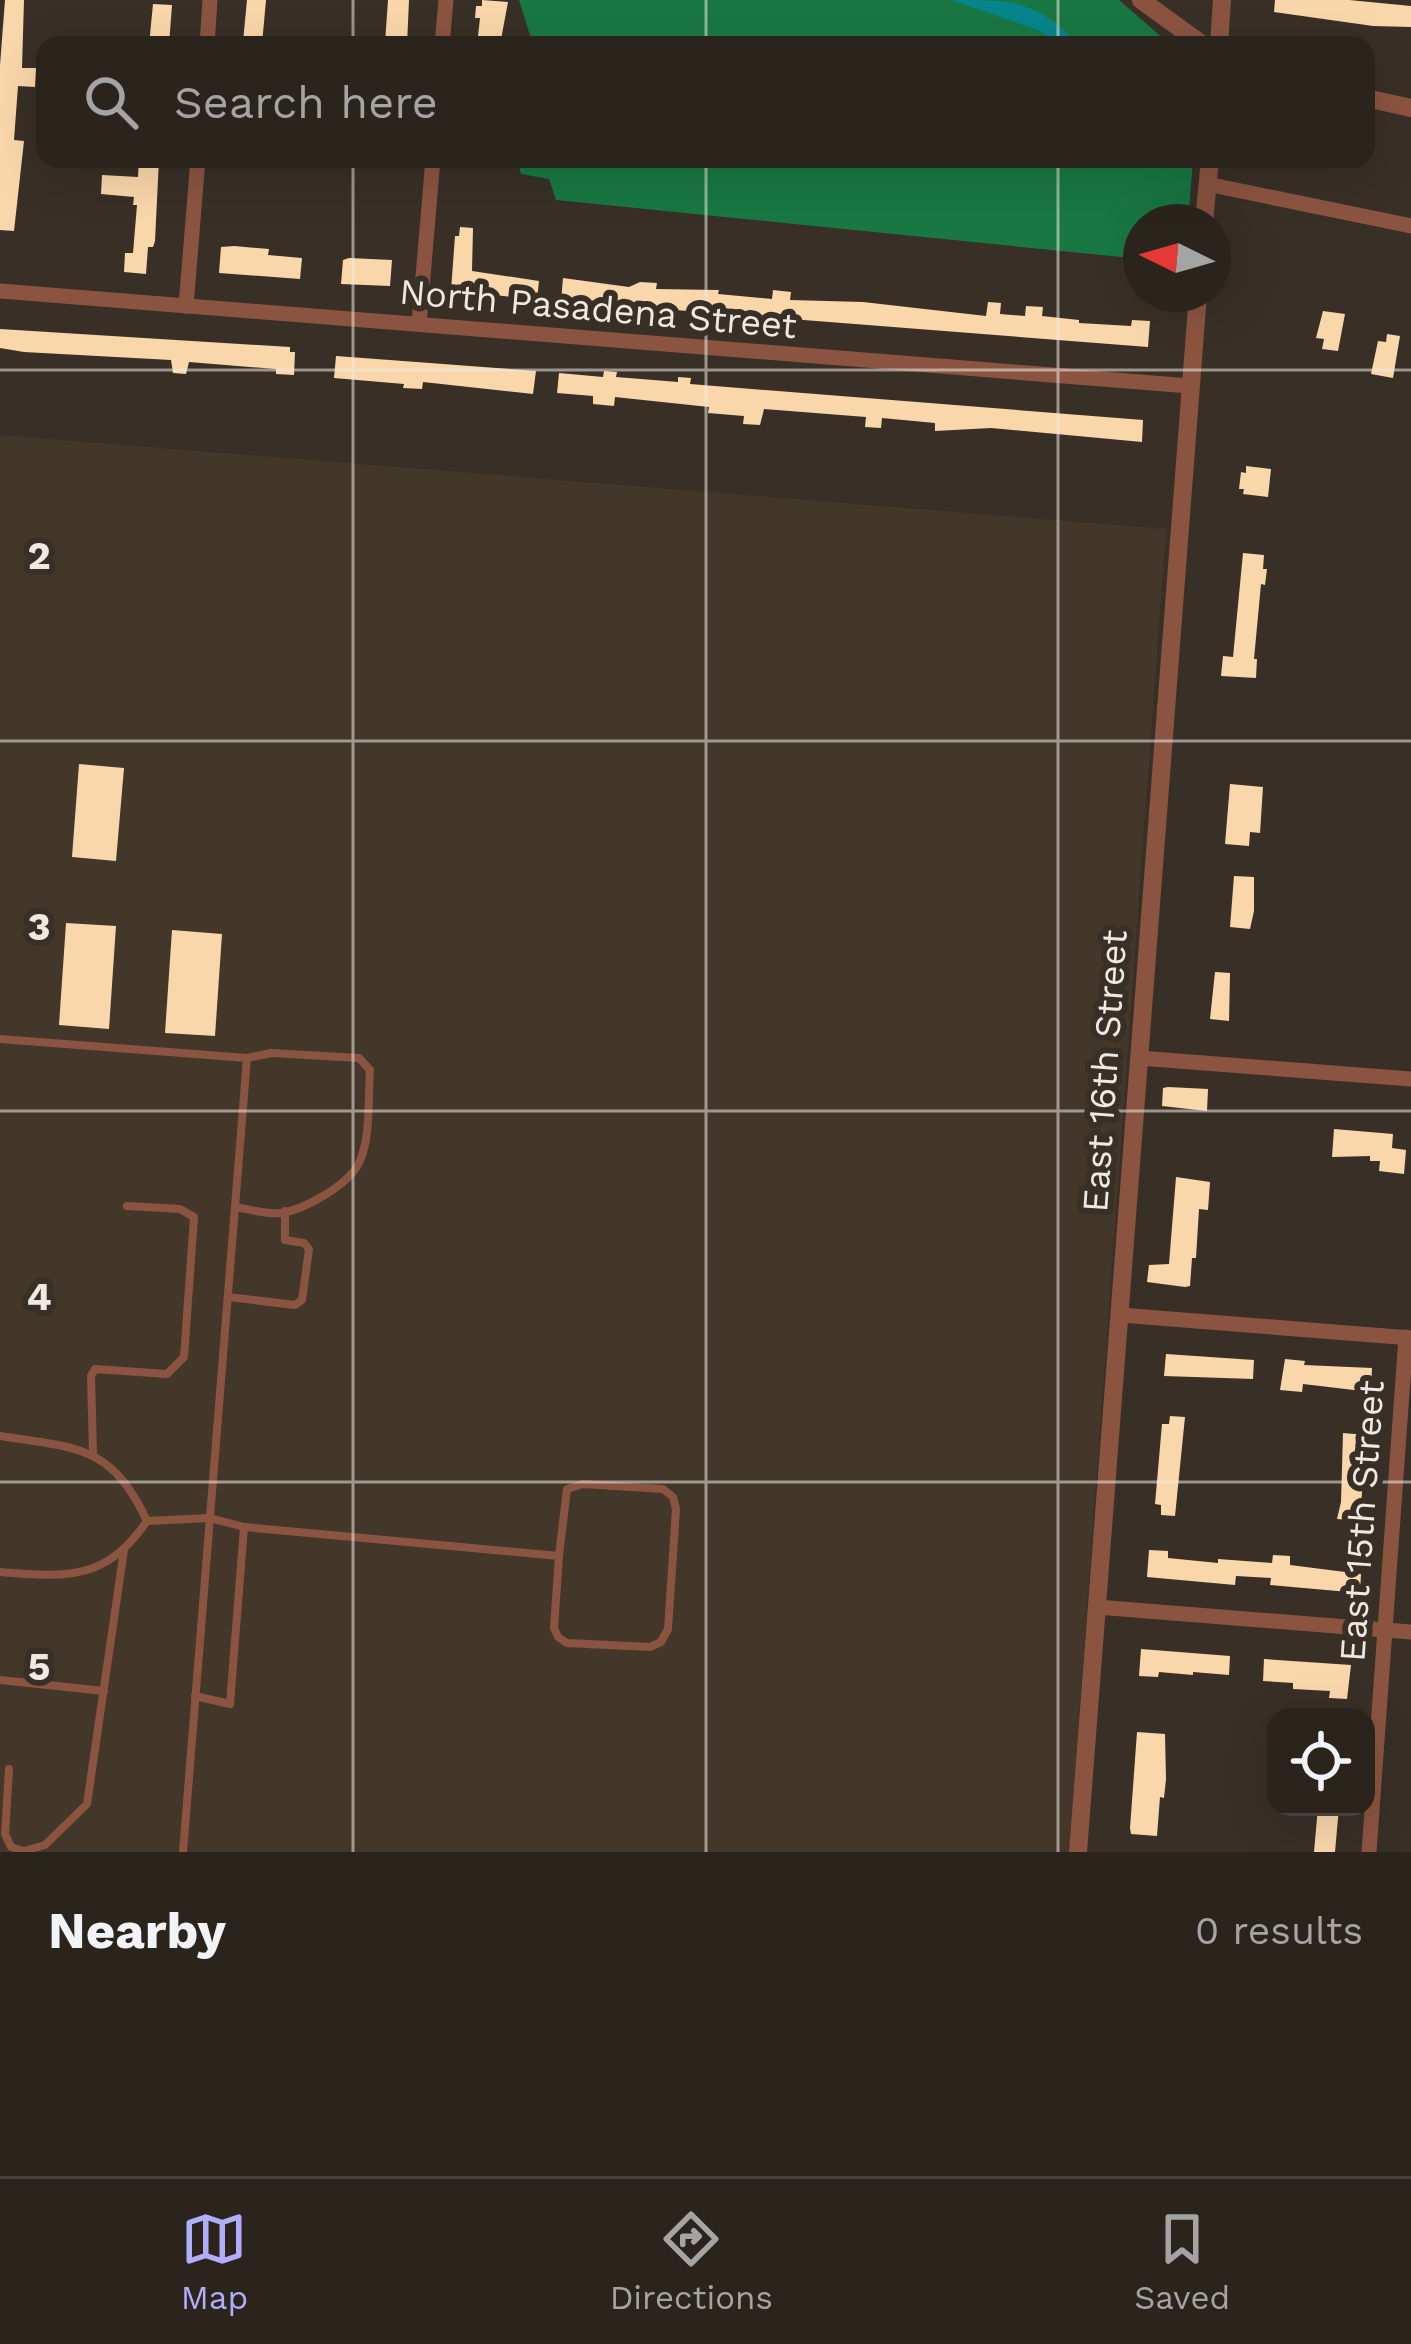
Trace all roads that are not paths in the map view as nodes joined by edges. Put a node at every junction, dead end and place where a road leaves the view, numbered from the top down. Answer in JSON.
{"nodes":[{"id":1,"x":210,"y":0,"type":"edge"},
{"id":2,"x":446,"y":0,"type":"edge"},
{"id":3,"x":1141,"y":0,"type":"edge"},
{"id":4,"x":1222,"y":0,"type":"edge"},
{"id":5,"x":208,"y":36,"type":"edge"},
{"id":6,"x":443,"y":36,"type":"edge"},
{"id":7,"x":1191,"y":36,"type":"edge"},
{"id":8,"x":1220,"y":36,"type":"edge"},
{"id":9,"x":1375,"y":100,"type":"edge"},
{"id":10,"x":1411,"y":108,"type":"edge"},
{"id":11,"x":197,"y":168,"type":"edge"},
{"id":12,"x":432,"y":168,"type":"edge"},
{"id":13,"x":1209,"y":168,"type":"edge"},
{"id":14,"x":1207,"y":184,"type":"junction"},
{"id":15,"x":1205,"y":204,"type":"edge"},
{"id":16,"x":1411,"y":226,"type":"edge"},
{"id":17,"x":0,"y":291,"type":"edge"},
{"id":18,"x":186,"y":306,"type":"junction"},
{"id":19,"x":1196,"y":312,"type":"edge"},
{"id":20,"x":419,"y":324,"type":"junction"},
{"id":21,"x":1190,"y":386,"type":"junction"},
{"id":22,"x":0,"y":1039,"type":"edge"},
{"id":23,"x":247,"y":1058,"type":"junction"},
{"id":24,"x":1139,"y":1058,"type":"junction"},
{"id":25,"x":1411,"y":1079,"type":"edge"},
{"id":26,"x":128,"y":1206,"type":"dead end"},
{"id":27,"x":235,"y":1207,"type":"junction"},
{"id":28,"x":285,"y":1211,"type":"junction"},
{"id":29,"x":227,"y":1297,"type":"junction"},
{"id":30,"x":1120,"y":1315,"type":"junction"},
{"id":31,"x":1408,"y":1338,"type":"edge"},
{"id":32,"x":0,"y":1436,"type":"edge"},
{"id":33,"x":93,"y":1454,"type":"junction"},
{"id":34,"x":210,"y":1519,"type":"junction"},
{"id":35,"x":147,"y":1521,"type":"junction"},
{"id":36,"x":244,"y":1527,"type":"junction"},
{"id":37,"x":124,"y":1550,"type":"junction"},
{"id":38,"x":559,"y":1556,"type":"junction"},
{"id":39,"x":0,"y":1572,"type":"edge"},
{"id":40,"x":1097,"y":1607,"type":"junction"},
{"id":41,"x":1384,"y":1630,"type":"junction"},
{"id":42,"x":1411,"y":1632,"type":"edge"},
{"id":43,"x":0,"y":1680,"type":"edge"},
{"id":44,"x":104,"y":1690,"type":"junction"},
{"id":45,"x":195,"y":1696,"type":"junction"},
{"id":46,"x":8,"y":1769,"type":"dead end"},
{"id":47,"x":183,"y":1852,"type":"edge"},
{"id":48,"x":1078,"y":1852,"type":"edge"},
{"id":49,"x":1370,"y":1852,"type":"edge"}],
"edges":[{"from":1,"to":5,"type":"street"},
{"from":2,"to":6,"type":"street"},
{"from":3,"to":7,"type":"street"},
{"from":4,"to":8,"type":"street"},
{"from":9,"to":10,"type":"street"},
{"from":11,"to":18,"type":"street"},
{"from":12,"to":20,"type":"street"},
{"from":13,"to":14,"type":"street"},
{"from":14,"to":15,"type":"street"},
{"from":14,"to":16,"type":"street"},
{"from":17,"to":18,"type":"street","name":"North Pasadena Street"},
{"from":18,"to":20,"type":"street","name":"North Pasadena Street"},
{"from":19,"to":21,"type":"street","name":"East 16th Street"},
{"from":20,"to":21,"type":"street","name":"North Pasadena Street"},
{"from":21,"to":24,"type":"street","name":"East 16th Street"},
{"from":22,"to":23,"type":"lane"},
{"from":23,"to":27,"type":"lane"},
{"from":23,"to":28,"type":"lane"},
{"from":24,"to":25,"type":"street"},
{"from":24,"to":30,"type":"street","name":"East 16th Street"},
{"from":26,"to":33,"type":"lane"},
{"from":27,"to":28,"type":"lane"},
{"from":27,"to":29,"type":"lane"},
{"from":28,"to":29,"type":"lane"},
{"from":29,"to":34,"type":"lane"},
{"from":30,"to":31,"type":"street"},
{"from":30,"to":40,"type":"street","name":"East 16th Street"},
{"from":31,"to":41,"type":"street","name":"East 15th Street"},
{"from":32,"to":33,"type":"lane"},
{"from":33,"to":35,"type":"lane"},
{"from":34,"to":35,"type":"lane"},
{"from":34,"to":36,"type":"lane"},
{"from":34,"to":45,"type":"lane"},
{"from":35,"to":37,"type":"lane"},
{"from":36,"to":38,"type":"lane"},
{"from":36,"to":45,"type":"lane"},
{"from":37,"to":39,"type":"lane"},
{"from":37,"to":44,"type":"lane"},
{"from":38,"to":38,"type":"lane"},
{"from":40,"to":41,"type":"street"},
{"from":40,"to":48,"type":"street","name":"East 16th Street"},
{"from":41,"to":42,"type":"street"},
{"from":41,"to":49,"type":"street","name":"East 15th Street"},
{"from":43,"to":44,"type":"lane"},
{"from":44,"to":46,"type":"lane"},
{"from":45,"to":47,"type":"lane"}]}
